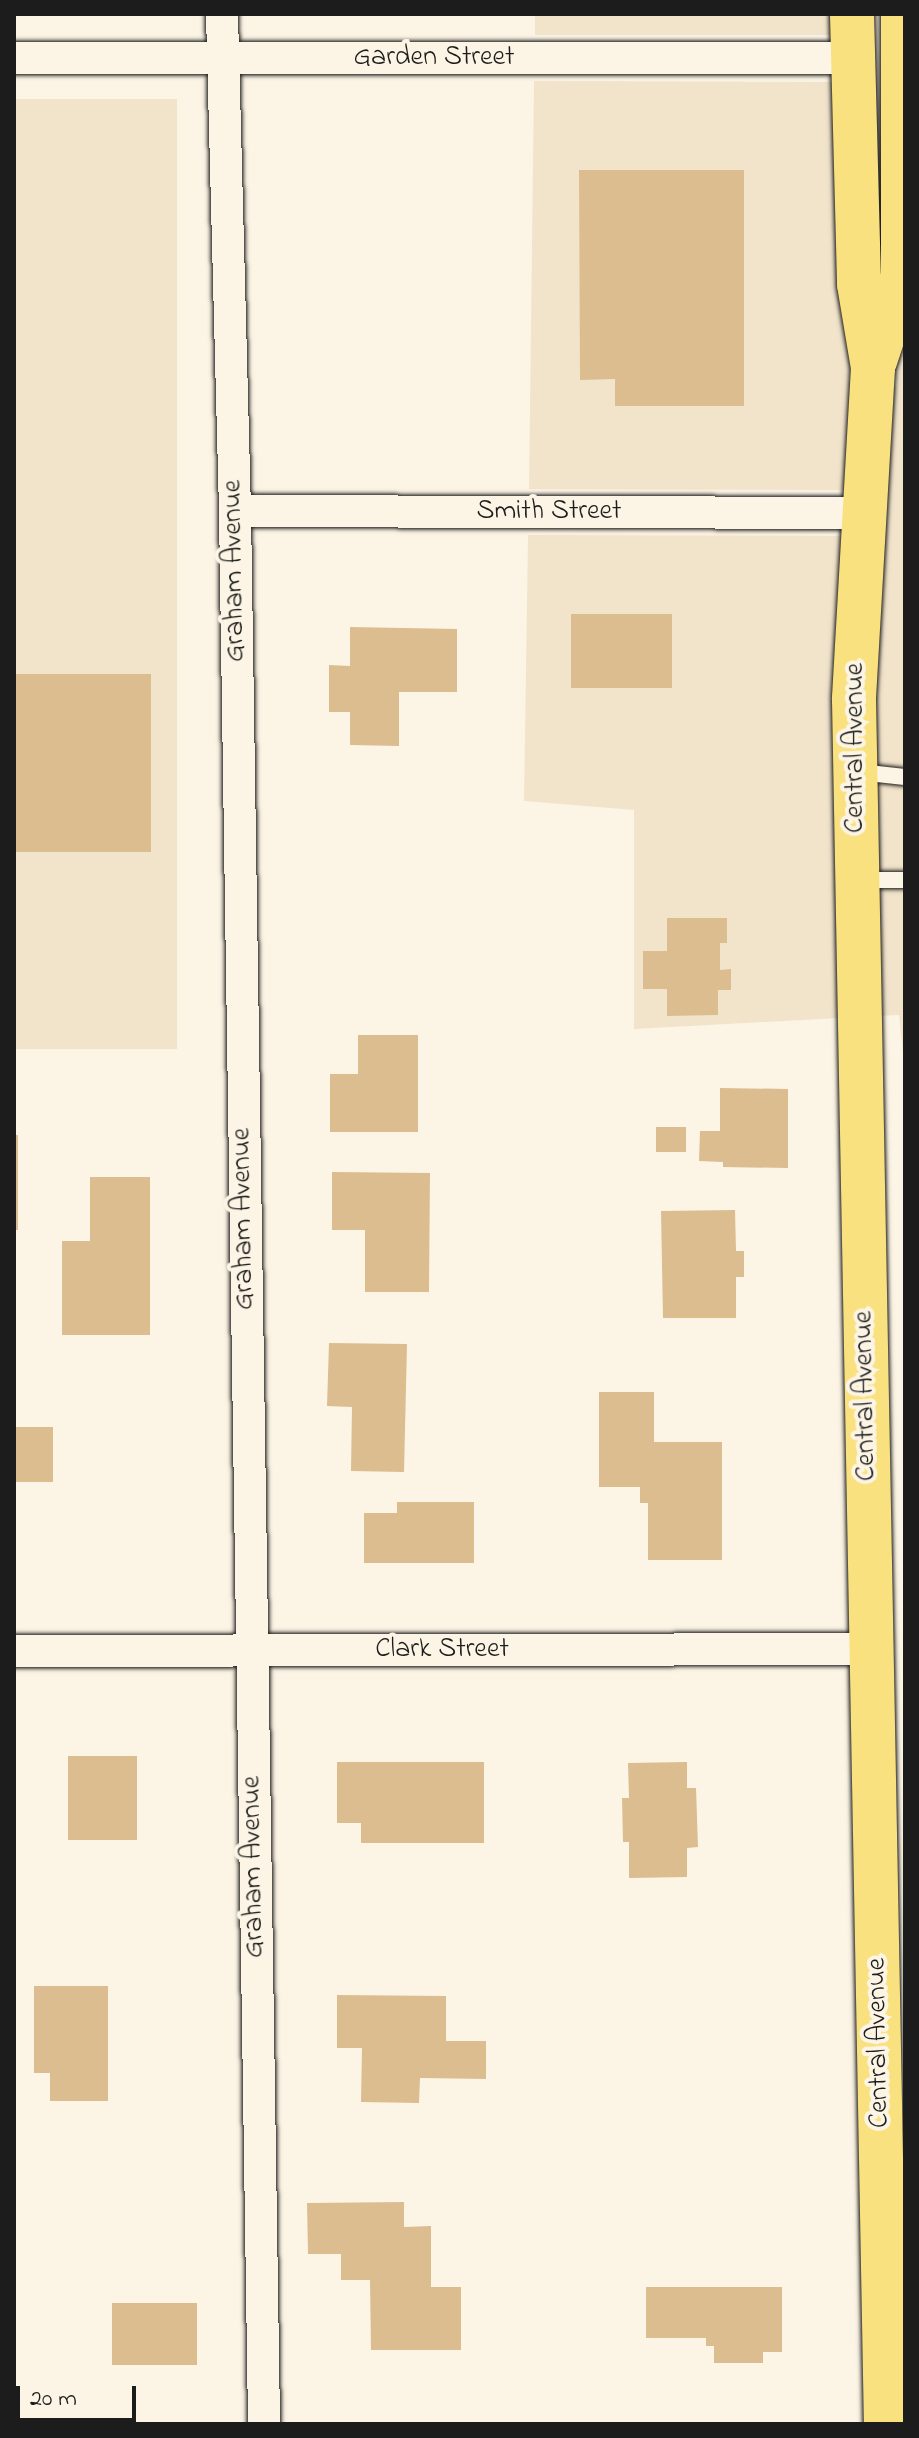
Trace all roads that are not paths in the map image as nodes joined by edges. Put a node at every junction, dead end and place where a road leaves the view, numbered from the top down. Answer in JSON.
{"nodes":[{"id":1,"x":222,"y":14,"type":"edge"},
{"id":2,"x":852,"y":14,"type":"edge"},
{"id":3,"x":903,"y":14,"type":"edge"},
{"id":4,"x":14,"y":58,"type":"edge"},
{"id":5,"x":222,"y":58,"type":"junction"},
{"id":6,"x":853,"y":58,"type":"junction"},
{"id":7,"x":904,"y":58,"type":"edge"},
{"id":8,"x":884,"y":362,"type":"junction"},
{"id":9,"x":235,"y":511,"type":"junction"},
{"id":10,"x":863,"y":513,"type":"junction"},
{"id":11,"x":855,"y":772,"type":"junction"},
{"id":12,"x":905,"y":777,"type":"edge"},
{"id":13,"x":857,"y":880,"type":"junction"},
{"id":14,"x":905,"y":880,"type":"edge"},
{"id":15,"x":871,"y":1649,"type":"junction"},
{"id":16,"x":250,"y":1650,"type":"junction"},
{"id":17,"x":14,"y":1651,"type":"edge"},
{"id":18,"x":264,"y":2424,"type":"edge"},
{"id":19,"x":886,"y":2424,"type":"edge"}],
"edges":[{"from":1,"to":5,"type":"street","name":"Graham Avenue"},
{"from":2,"to":6,"type":"main road","name":"Central Avenue"},
{"from":3,"to":7,"type":"main road","name":"Central Avenue"},
{"from":4,"to":5,"type":"street","name":"Garden Street"},
{"from":5,"to":6,"type":"street","name":"Garden Street"},
{"from":5,"to":9,"type":"street","name":"Graham Avenue"},
{"from":6,"to":8,"type":"main road","name":"Central Avenue"},
{"from":7,"to":8,"type":"main road","name":"Central Avenue"},
{"from":8,"to":10,"type":"main road","name":"Central Avenue"},
{"from":9,"to":10,"type":"street","name":"Smith Street"},
{"from":9,"to":16,"type":"street","name":"Graham Avenue"},
{"from":10,"to":11,"type":"main road","name":"Central Avenue"},
{"from":11,"to":12,"type":"lane"},
{"from":11,"to":13,"type":"main road","name":"Central Avenue"},
{"from":13,"to":14,"type":"lane"},
{"from":13,"to":15,"type":"main road","name":"Central Avenue"},
{"from":15,"to":16,"type":"street","name":"Clark Street"},
{"from":15,"to":19,"type":"main road","name":"Central Avenue"},
{"from":16,"to":17,"type":"street","name":"Clark Street"},
{"from":16,"to":18,"type":"street","name":"Graham Avenue"}]}
